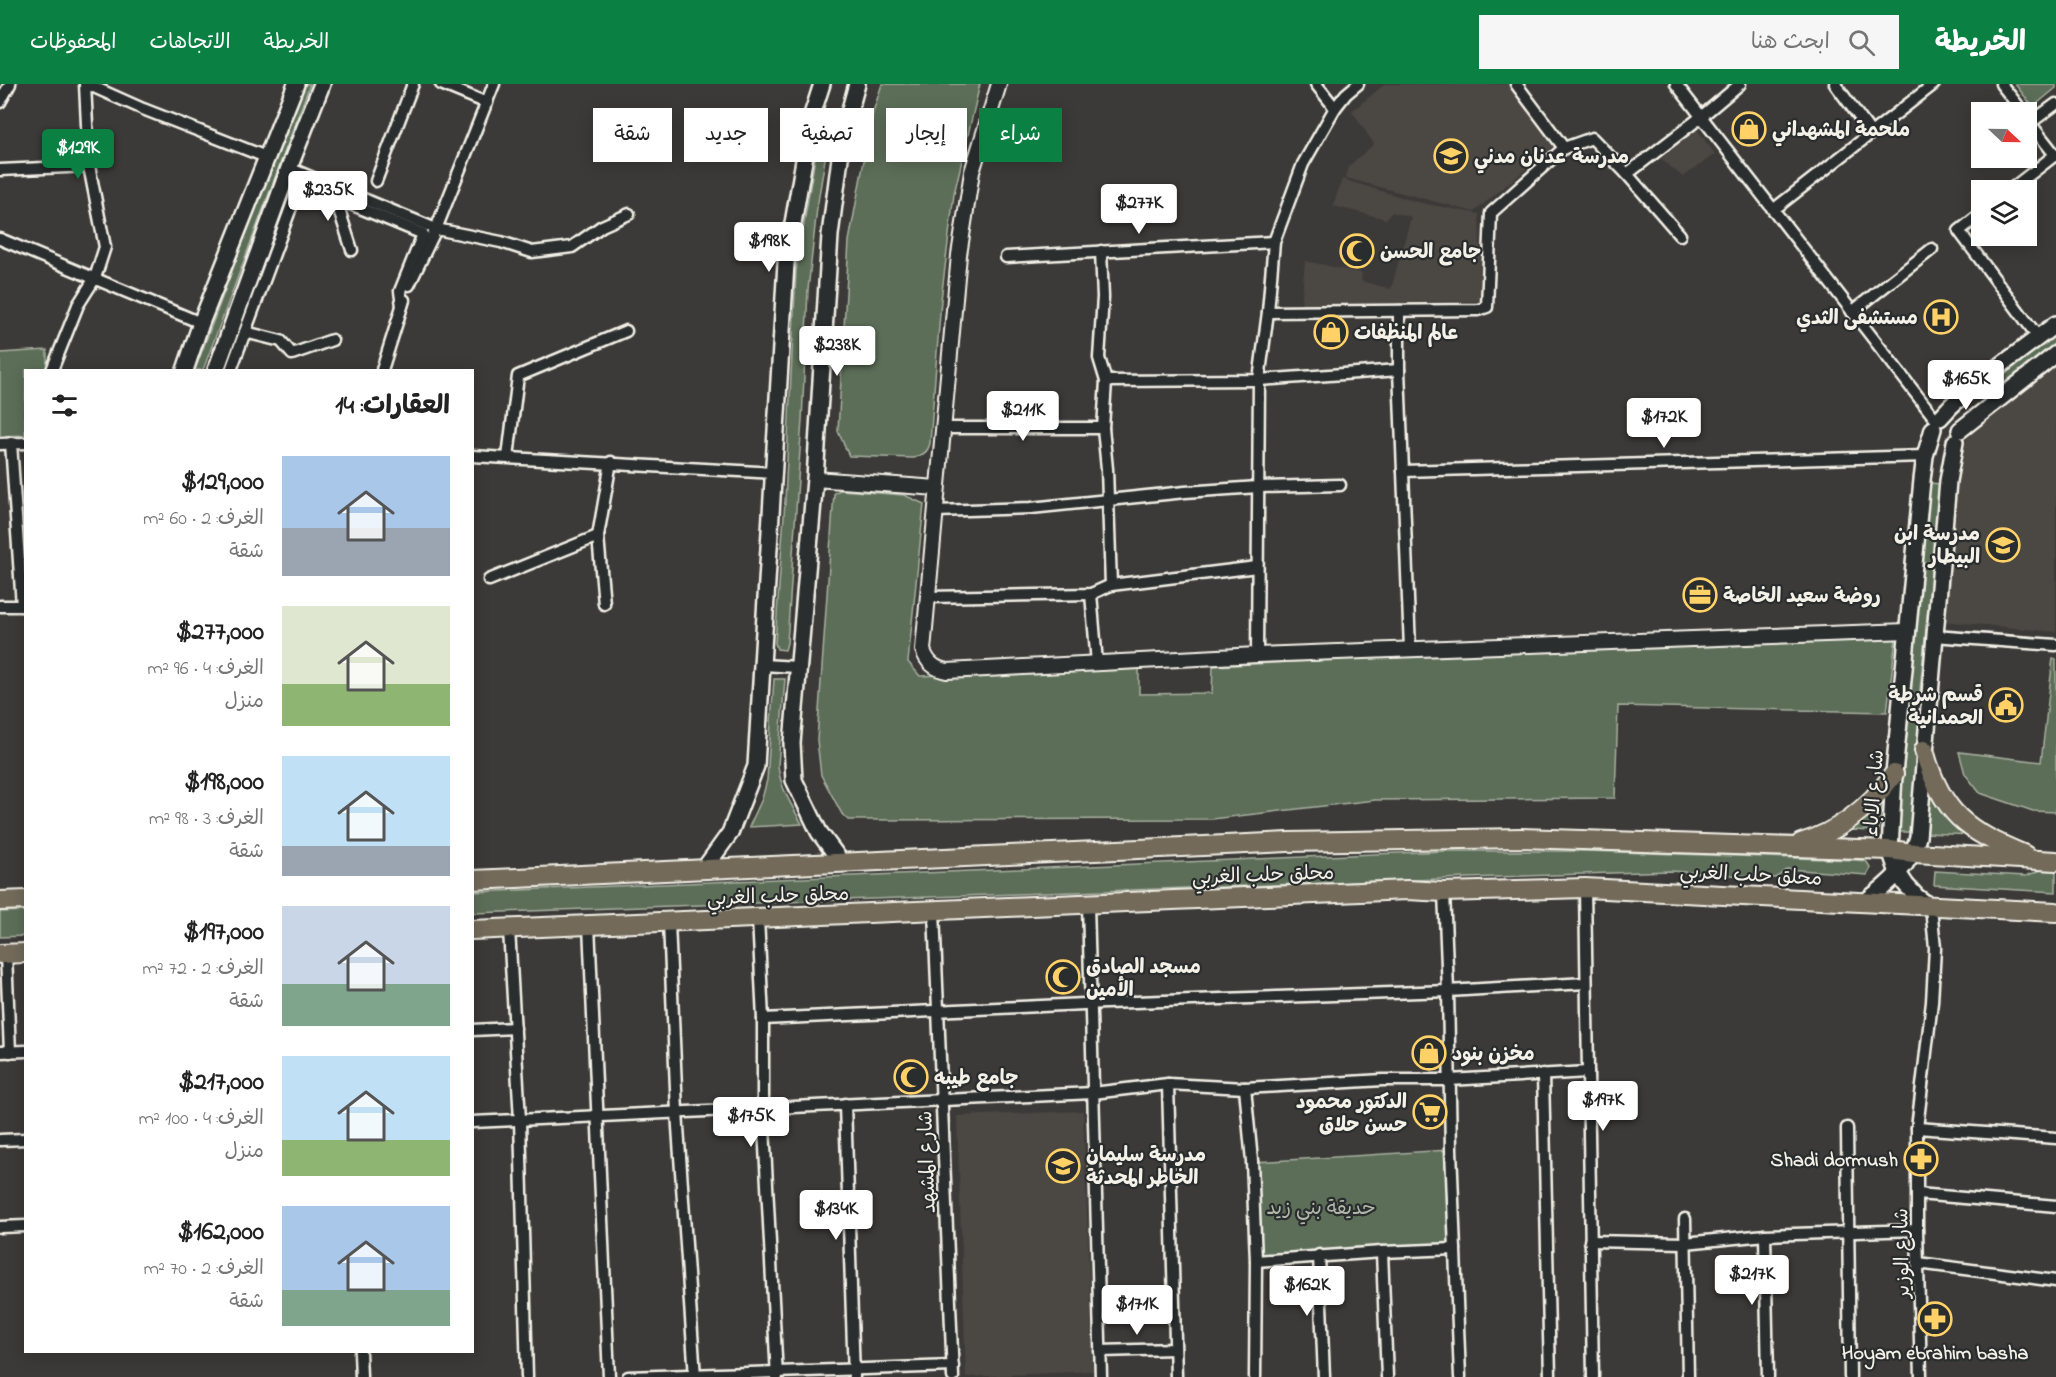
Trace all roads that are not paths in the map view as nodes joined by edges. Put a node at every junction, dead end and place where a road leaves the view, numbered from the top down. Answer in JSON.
{"nodes":[{"id":1,"x":10,"y":84,"type":"edge"},
{"id":2,"x":86,"y":84,"type":"edge"},
{"id":3,"x":296,"y":84,"type":"edge"},
{"id":4,"x":322,"y":84,"type":"edge"},
{"id":5,"x":413,"y":84,"type":"edge"},
{"id":6,"x":441,"y":84,"type":"edge"},
{"id":7,"x":494,"y":84,"type":"edge"},
{"id":8,"x":822,"y":84,"type":"edge"},
{"id":9,"x":857,"y":84,"type":"edge"},
{"id":10,"x":999,"y":84,"type":"edge"},
{"id":11,"x":1316,"y":84,"type":"edge"},
{"id":12,"x":1358,"y":84,"type":"edge"},
{"id":13,"x":1515,"y":84,"type":"edge"},
{"id":14,"x":1676,"y":84,"type":"edge"},
{"id":15,"x":1740,"y":84,"type":"edge"},
{"id":16,"x":1835,"y":84,"type":"edge"},
{"id":17,"x":1934,"y":84,"type":"edge"},
{"id":18,"x":2001,"y":84,"type":"edge"},
{"id":19,"x":0,"y":102,"type":"edge"},
{"id":20,"x":2015,"y":102,"type":"edge"},
{"id":21,"x":487,"y":103,"type":"junction"},
{"id":22,"x":2056,"y":104,"type":"edge"},
{"id":23,"x":816,"y":108,"type":"edge"},
{"id":24,"x":850,"y":108,"type":"edge"},
{"id":25,"x":1335,"y":108,"type":"junction"},
{"id":26,"x":2037,"y":115,"type":"edge"},
{"id":27,"x":1701,"y":117,"type":"junction"},
{"id":28,"x":1871,"y":132,"type":"junction"},
{"id":29,"x":2037,"y":132,"type":"edge"},
{"id":30,"x":1564,"y":148,"type":"junction"},
{"id":31,"x":2056,"y":156,"type":"edge"},
{"id":32,"x":266,"y":157,"type":"junction"},
{"id":33,"x":804,"y":162,"type":"edge"},
{"id":34,"x":839,"y":162,"type":"edge"},
{"id":35,"x":89,"y":166,"type":"junction"},
{"id":36,"x":289,"y":168,"type":"junction"},
{"id":37,"x":0,"y":170,"type":"edge"},
{"id":38,"x":1627,"y":174,"type":"junction"},
{"id":39,"x":2024,"y":180,"type":"edge"},
{"id":40,"x":376,"y":181,"type":"dead end"},
{"id":41,"x":331,"y":185,"type":"junction"},
{"id":42,"x":335,"y":198,"type":"junction"},
{"id":43,"x":1773,"y":210,"type":"junction"},
{"id":44,"x":629,"y":214,"type":"dead end"},
{"id":45,"x":1971,"y":222,"type":"edge"},
{"id":46,"x":436,"y":229,"type":"junction"},
{"id":47,"x":1680,"y":235,"type":"dead end"},
{"id":48,"x":0,"y":239,"type":"edge"},
{"id":49,"x":1274,"y":242,"type":"junction"},
{"id":50,"x":1932,"y":249,"type":"dead end"},
{"id":51,"x":352,"y":250,"type":"dead end"},
{"id":52,"x":1101,"y":252,"type":"junction"},
{"id":53,"x":1006,"y":256,"type":"dead end"},
{"id":54,"x":95,"y":278,"type":"junction"},
{"id":55,"x":402,"y":306,"type":"junction"},
{"id":56,"x":1399,"y":311,"type":"junction"},
{"id":57,"x":1268,"y":312,"type":"junction"},
{"id":58,"x":1852,"y":312,"type":"junction"},
{"id":59,"x":201,"y":322,"type":"junction"},
{"id":60,"x":2056,"y":324,"type":"edge"},
{"id":61,"x":626,"y":331,"type":"dead end"},
{"id":62,"x":245,"y":332,"type":"junction"},
{"id":63,"x":2038,"y":338,"type":"junction"},
{"id":64,"x":332,"y":340,"type":"dead end"},
{"id":65,"x":2056,"y":354,"type":"edge"},
{"id":66,"x":52,"y":369,"type":"edge"},
{"id":67,"x":185,"y":369,"type":"edge"},
{"id":68,"x":216,"y":369,"type":"edge"},
{"id":69,"x":231,"y":369,"type":"edge"},
{"id":70,"x":382,"y":369,"type":"edge"},
{"id":71,"x":1399,"y":370,"type":"junction"},
{"id":72,"x":1259,"y":380,"type":"junction"},
{"id":73,"x":1106,"y":381,"type":"junction"},
{"id":74,"x":1972,"y":387,"type":"junction"},
{"id":75,"x":1990,"y":405,"type":"junction"},
{"id":76,"x":1936,"y":422,"type":"junction"},
{"id":77,"x":943,"y":428,"type":"junction"},
{"id":78,"x":1103,"y":428,"type":"junction"},
{"id":79,"x":1957,"y":436,"type":"junction"},
{"id":80,"x":5,"y":443,"type":"edge"},
{"id":81,"x":24,"y":443,"type":"edge"},
{"id":82,"x":474,"y":456,"type":"edge"},
{"id":83,"x":1925,"y":456,"type":"junction"},
{"id":84,"x":508,"y":457,"type":"junction"},
{"id":85,"x":611,"y":462,"type":"junction"},
{"id":86,"x":1403,"y":471,"type":"junction"},
{"id":87,"x":774,"y":473,"type":"junction"},
{"id":88,"x":815,"y":479,"type":"junction"},
{"id":89,"x":1922,"y":480,"type":"junction"},
{"id":90,"x":1948,"y":481,"type":"junction"},
{"id":91,"x":1340,"y":485,"type":"dead end"},
{"id":92,"x":1258,"y":486,"type":"junction"},
{"id":93,"x":937,"y":488,"type":"junction"},
{"id":94,"x":1108,"y":501,"type":"junction"},
{"id":95,"x":935,"y":511,"type":"junction"},
{"id":96,"x":598,"y":536,"type":"junction"},
{"id":97,"x":1257,"y":567,"type":"junction"},
{"id":98,"x":489,"y":580,"type":"dead end"},
{"id":99,"x":1111,"y":585,"type":"junction"},
{"id":100,"x":1092,"y":594,"type":"junction"},
{"id":101,"x":928,"y":597,"type":"junction"},
{"id":102,"x":604,"y":604,"type":"dead end"},
{"id":103,"x":0,"y":606,"type":"edge"},
{"id":104,"x":24,"y":606,"type":"edge"},
{"id":105,"x":1908,"y":631,"type":"junction"},
{"id":106,"x":1934,"y":636,"type":"junction"},
{"id":107,"x":2056,"y":645,"type":"edge"},
{"id":108,"x":1410,"y":649,"type":"junction"},
{"id":109,"x":1257,"y":655,"type":"junction"},
{"id":110,"x":1097,"y":663,"type":"junction"},
{"id":111,"x":762,"y":665,"type":"junction"},
{"id":112,"x":798,"y":667,"type":"junction"},
{"id":113,"x":1900,"y":714,"type":"junction"},
{"id":114,"x":1927,"y":715,"type":"junction"},
{"id":115,"x":1924,"y":750,"type":"junction"},
{"id":116,"x":1894,"y":774,"type":"junction"},
{"id":117,"x":1787,"y":846,"type":"junction"},
{"id":118,"x":1890,"y":850,"type":"junction"},
{"id":119,"x":1914,"y":853,"type":"junction"},
{"id":120,"x":2048,"y":861,"type":"edge"},
{"id":121,"x":842,"y":863,"type":"junction"},
{"id":122,"x":704,"y":869,"type":"junction"},
{"id":123,"x":1898,"y":873,"type":"junction"},
{"id":124,"x":474,"y":880,"type":"edge"},
{"id":125,"x":1585,"y":888,"type":"junction"},
{"id":126,"x":1444,"y":892,"type":"junction"},
{"id":127,"x":24,"y":893,"type":"edge"},
{"id":128,"x":0,"y":900,"type":"edge"},
{"id":129,"x":24,"y":900,"type":"edge"},
{"id":130,"x":1866,"y":901,"type":"junction"},
{"id":131,"x":1088,"y":904,"type":"junction"},
{"id":132,"x":1931,"y":907,"type":"junction"},
{"id":133,"x":934,"y":910,"type":"junction"},
{"id":134,"x":2056,"y":912,"type":"edge"},
{"id":135,"x":758,"y":918,"type":"junction"},
{"id":136,"x":669,"y":922,"type":"junction"},
{"id":137,"x":589,"y":926,"type":"junction"},
{"id":138,"x":509,"y":929,"type":"junction"},
{"id":139,"x":474,"y":930,"type":"edge"},
{"id":140,"x":24,"y":953,"type":"edge"},
{"id":141,"x":3,"y":954,"type":"edge"},
{"id":142,"x":1586,"y":983,"type":"junction"},
{"id":143,"x":1448,"y":991,"type":"junction"},
{"id":144,"x":1089,"y":1003,"type":"junction"},
{"id":145,"x":938,"y":1010,"type":"junction"},
{"id":146,"x":763,"y":1019,"type":"junction"},
{"id":147,"x":515,"y":1028,"type":"junction"},
{"id":148,"x":474,"y":1030,"type":"edge"},
{"id":149,"x":24,"y":1051,"type":"edge"},
{"id":150,"x":5,"y":1052,"type":"edge"},
{"id":151,"x":1588,"y":1072,"type":"junction"},
{"id":152,"x":1543,"y":1074,"type":"junction"},
{"id":153,"x":1449,"y":1080,"type":"junction"},
{"id":154,"x":1168,"y":1084,"type":"junction"},
{"id":155,"x":1245,"y":1088,"type":"junction"},
{"id":156,"x":1093,"y":1093,"type":"junction"},
{"id":157,"x":942,"y":1100,"type":"junction"},
{"id":158,"x":845,"y":1104,"type":"junction"},
{"id":159,"x":763,"y":1108,"type":"junction"},
{"id":160,"x":677,"y":1112,"type":"junction"},
{"id":161,"x":598,"y":1116,"type":"junction"},
{"id":162,"x":520,"y":1120,"type":"junction"},
{"id":163,"x":474,"y":1122,"type":"edge"},
{"id":164,"x":1847,"y":1128,"type":"dead end"},
{"id":165,"x":1917,"y":1128,"type":"junction"},
{"id":166,"x":2056,"y":1138,"type":"edge"},
{"id":167,"x":24,"y":1139,"type":"edge"},
{"id":168,"x":0,"y":1140,"type":"edge"},
{"id":169,"x":1917,"y":1194,"type":"junction"},
{"id":170,"x":2056,"y":1206,"type":"edge"},
{"id":171,"x":1685,"y":1219,"type":"dead end"},
{"id":172,"x":24,"y":1226,"type":"edge"},
{"id":173,"x":0,"y":1227,"type":"edge"},
{"id":174,"x":1917,"y":1230,"type":"junction"},
{"id":175,"x":1848,"y":1232,"type":"junction"},
{"id":176,"x":1764,"y":1235,"type":"junction"},
{"id":177,"x":1590,"y":1241,"type":"junction"},
{"id":178,"x":1685,"y":1243,"type":"junction"},
{"id":179,"x":1455,"y":1249,"type":"junction"},
{"id":180,"x":1382,"y":1252,"type":"junction"},
{"id":181,"x":1319,"y":1256,"type":"junction"},
{"id":182,"x":1256,"y":1261,"type":"junction"},
{"id":183,"x":1918,"y":1263,"type":"junction"},
{"id":184,"x":2056,"y":1281,"type":"edge"},
{"id":185,"x":1175,"y":1349,"type":"junction"},
{"id":186,"x":1100,"y":1351,"type":"junction"},
{"id":187,"x":360,"y":1353,"type":"edge"},
{"id":188,"x":953,"y":1372,"type":"edge"},
{"id":189,"x":854,"y":1373,"type":"edge"},
{"id":190,"x":777,"y":1374,"type":"edge"},
{"id":191,"x":695,"y":1375,"type":"edge"},
{"id":192,"x":361,"y":1377,"type":"edge"},
{"id":193,"x":527,"y":1377,"type":"edge"},
{"id":194,"x":609,"y":1377,"type":"edge"},
{"id":195,"x":628,"y":1377,"type":"edge"},
{"id":196,"x":1101,"y":1377,"type":"edge"},
{"id":197,"x":1176,"y":1377,"type":"edge"},
{"id":198,"x":1255,"y":1377,"type":"edge"},
{"id":199,"x":1324,"y":1377,"type":"edge"},
{"id":200,"x":1388,"y":1377,"type":"edge"},
{"id":201,"x":1460,"y":1377,"type":"edge"},
{"id":202,"x":1550,"y":1377,"type":"edge"},
{"id":203,"x":1593,"y":1377,"type":"edge"},
{"id":204,"x":1689,"y":1377,"type":"edge"},
{"id":205,"x":1768,"y":1377,"type":"edge"},
{"id":206,"x":1850,"y":1377,"type":"edge"},
{"id":207,"x":1922,"y":1377,"type":"edge"}],
"edges":[{"from":1,"to":19,"type":"street"},
{"from":2,"to":32,"type":"street"},
{"from":2,"to":35,"type":"street"},
{"from":3,"to":32,"type":"main road"},
{"from":4,"to":36,"type":"main road"},
{"from":5,"to":40,"type":"street"},
{"from":6,"to":21,"type":"street"},
{"from":7,"to":21,"type":"street"},
{"from":8,"to":23,"type":"main road"},
{"from":9,"to":24,"type":"main road"},
{"from":10,"to":77,"type":"street"},
{"from":11,"to":25,"type":"street"},
{"from":12,"to":25,"type":"street"},
{"from":13,"to":30,"type":"street"},
{"from":14,"to":27,"type":"street"},
{"from":15,"to":27,"type":"street"},
{"from":16,"to":28,"type":"street"},
{"from":17,"to":28,"type":"street"},
{"from":18,"to":20,"type":"street"},
{"from":21,"to":46,"type":"street"},
{"from":22,"to":26,"type":"street"},
{"from":25,"to":49,"type":"street"},
{"from":27,"to":38,"type":"street"},
{"from":27,"to":43,"type":"street"},
{"from":28,"to":43,"type":"street"},
{"from":29,"to":31,"type":"street"},
{"from":30,"to":38,"type":"street"},
{"from":30,"to":56,"type":"street"},
{"from":31,"to":39,"type":"street"},
{"from":32,"to":59,"type":"main road"},
{"from":33,"to":87,"type":"main road"},
{"from":34,"to":88,"type":"main road"},
{"from":35,"to":37,"type":"street"},
{"from":35,"to":54,"type":"street"},
{"from":36,"to":41,"type":"street"},
{"from":36,"to":68,"type":"main road"},
{"from":38,"to":47,"type":"street"},
{"from":41,"to":42,"type":"street"},
{"from":41,"to":46,"type":"street"},
{"from":42,"to":51,"type":"street"},
{"from":42,"to":55,"type":"street"},
{"from":42,"to":62,"type":"street"},
{"from":43,"to":58,"type":"street"},
{"from":44,"to":46,"type":"street"},
{"from":45,"to":63,"type":"street"},
{"from":46,"to":55,"type":"street"},
{"from":48,"to":54,"type":"street"},
{"from":49,"to":52,"type":"street"},
{"from":49,"to":57,"type":"street"},
{"from":50,"to":58,"type":"street"},
{"from":52,"to":53,"type":"street"},
{"from":52,"to":73,"type":"street"},
{"from":54,"to":59,"type":"street"},
{"from":54,"to":66,"type":"street"},
{"from":55,"to":70,"type":"street"},
{"from":56,"to":57,"type":"street"},
{"from":56,"to":71,"type":"street"},
{"from":57,"to":72,"type":"street"},
{"from":58,"to":76,"type":"street"},
{"from":59,"to":67,"type":"main road"},
{"from":60,"to":63,"type":"main road"},
{"from":61,"to":84,"type":"street"},
{"from":62,"to":64,"type":"street"},
{"from":62,"to":69,"type":"street"},
{"from":63,"to":74,"type":"main road"},
{"from":65,"to":75,"type":"main road"},
{"from":71,"to":72,"type":"street"},
{"from":71,"to":86,"type":"street"},
{"from":72,"to":73,"type":"street"},
{"from":72,"to":92,"type":"street"},
{"from":73,"to":78,"type":"street"},
{"from":74,"to":75,"type":"main road"},
{"from":74,"to":76,"type":"main road"},
{"from":75,"to":79,"type":"main road"},
{"from":76,"to":79,"type":"main road"},
{"from":76,"to":79,"type":"main road"},
{"from":76,"to":83,"type":"main road","name":"شارع الاباء"},
{"from":77,"to":78,"type":"street"},
{"from":77,"to":93,"type":"street"},
{"from":78,"to":94,"type":"street"},
{"from":79,"to":90,"type":"main road"},
{"from":80,"to":81,"type":"street"},
{"from":80,"to":104,"type":"street"},
{"from":82,"to":84,"type":"street"},
{"from":83,"to":86,"type":"street"},
{"from":83,"to":89,"type":"main road","name":"شارع الاباء"},
{"from":84,"to":85,"type":"street"},
{"from":85,"to":87,"type":"street"},
{"from":85,"to":96,"type":"street"},
{"from":86,"to":108,"type":"street"},
{"from":87,"to":111,"type":"main road"},
{"from":88,"to":93,"type":"street"},
{"from":88,"to":112,"type":"main road"},
{"from":89,"to":90,"type":"main road"},
{"from":89,"to":105,"type":"main road","name":"شارع الاباء"},
{"from":90,"to":106,"type":"main road"},
{"from":91,"to":92,"type":"street"},
{"from":92,"to":94,"type":"street"},
{"from":92,"to":97,"type":"street"},
{"from":93,"to":95,"type":"street"},
{"from":94,"to":95,"type":"street"},
{"from":94,"to":99,"type":"street"},
{"from":95,"to":101,"type":"street"},
{"from":96,"to":98,"type":"street"},
{"from":96,"to":102,"type":"street"},
{"from":97,"to":99,"type":"street"},
{"from":97,"to":109,"type":"street"},
{"from":99,"to":100,"type":"street"},
{"from":100,"to":101,"type":"street"},
{"from":100,"to":110,"type":"street"},
{"from":101,"to":110,"type":"street"},
{"from":103,"to":104,"type":"street"},
{"from":105,"to":108,"type":"street"},
{"from":105,"to":113,"type":"main road","name":"شارع الاباء"},
{"from":106,"to":107,"type":"street"},
{"from":106,"to":114,"type":"main road"},
{"from":108,"to":109,"type":"street"},
{"from":109,"to":110,"type":"street"},
{"from":111,"to":112,"type":"street"},
{"from":111,"to":122,"type":"main road"},
{"from":112,"to":121,"type":"main road"},
{"from":113,"to":114,"type":"main road"},
{"from":113,"to":116,"type":"main road","name":"شارع الاباء"},
{"from":114,"to":115,"type":"main road"},
{"from":115,"to":119,"type":"main road"},
{"from":115,"to":120,"type":"highway"},
{"from":116,"to":117,"type":"highway"},
{"from":116,"to":118,"type":"main road","name":"شارع الاباء"},
{"from":117,"to":118,"type":"highway","name":"محلق حلب الغربي"},
{"from":117,"to":121,"type":"highway","name":"محلق حلب الغربي"},
{"from":118,"to":119,"type":"highway","name":"محلق حلب الغربي"},
{"from":118,"to":123,"type":"main road","name":"شارع الاباء"},
{"from":119,"to":120,"type":"highway","name":"محلق حلب الغربي"},
{"from":119,"to":123,"type":"main road"},
{"from":121,"to":122,"type":"highway","name":"محلق حلب الغربي"},
{"from":122,"to":124,"type":"highway","name":"محلق حلب الغربي"},
{"from":123,"to":130,"type":"main road"},
{"from":123,"to":132,"type":"main road","name":"شارع الاباء"},
{"from":125,"to":126,"type":"highway","name":"محلق حلب الغربي"},
{"from":125,"to":130,"type":"highway","name":"محلق حلب الغربي"},
{"from":125,"to":142,"type":"street"},
{"from":126,"to":131,"type":"highway","name":"محلق حلب الغربي"},
{"from":126,"to":143,"type":"street"},
{"from":127,"to":128,"type":"main road"},
{"from":128,"to":129,"type":"highway"},
{"from":130,"to":132,"type":"highway","name":"محلق حلب الغربي"},
{"from":131,"to":133,"type":"highway","name":"محلق حلب الغربي"},
{"from":131,"to":144,"type":"street"},
{"from":132,"to":134,"type":"highway","name":"محلق حلب الغربي"},
{"from":132,"to":165,"type":"street","name":"شارع الوزير"},
{"from":133,"to":135,"type":"highway","name":"محلق حلب الغربي"},
{"from":133,"to":145,"type":"street","name":"شارع المشهد"},
{"from":135,"to":136,"type":"highway","name":"محلق حلب الغربي"},
{"from":135,"to":146,"type":"street"},
{"from":136,"to":137,"type":"highway","name":"محلق حلب الغربي"},
{"from":136,"to":160,"type":"street"},
{"from":137,"to":138,"type":"highway","name":"محلق حلب الغربي"},
{"from":137,"to":161,"type":"street"},
{"from":138,"to":139,"type":"highway","name":"محلق حلب الغربي"},
{"from":138,"to":147,"type":"street"},
{"from":140,"to":141,"type":"highway"},
{"from":141,"to":150,"type":"street"},
{"from":142,"to":143,"type":"street"},
{"from":142,"to":151,"type":"street"},
{"from":143,"to":144,"type":"street"},
{"from":143,"to":153,"type":"street"},
{"from":144,"to":145,"type":"street"},
{"from":144,"to":156,"type":"street"},
{"from":145,"to":146,"type":"street"},
{"from":145,"to":157,"type":"street","name":"شارع المشهد"},
{"from":146,"to":159,"type":"street"},
{"from":147,"to":148,"type":"street"},
{"from":147,"to":162,"type":"street"},
{"from":149,"to":150,"type":"street"},
{"from":151,"to":152,"type":"street"},
{"from":151,"to":177,"type":"street"},
{"from":152,"to":153,"type":"street"},
{"from":152,"to":202,"type":"street"},
{"from":153,"to":155,"type":"street"},
{"from":153,"to":179,"type":"street"},
{"from":154,"to":155,"type":"street"},
{"from":154,"to":156,"type":"street"},
{"from":154,"to":185,"type":"street"},
{"from":155,"to":182,"type":"street"},
{"from":156,"to":157,"type":"street"},
{"from":156,"to":186,"type":"street"},
{"from":157,"to":158,"type":"street"},
{"from":157,"to":188,"type":"street","name":"شارع المشهد"},
{"from":158,"to":159,"type":"street"},
{"from":158,"to":189,"type":"street"},
{"from":159,"to":160,"type":"street"},
{"from":159,"to":190,"type":"street"},
{"from":160,"to":161,"type":"street"},
{"from":160,"to":191,"type":"street"},
{"from":161,"to":162,"type":"street"},
{"from":161,"to":194,"type":"street"},
{"from":162,"to":163,"type":"street"},
{"from":162,"to":193,"type":"street"},
{"from":164,"to":175,"type":"street"},
{"from":165,"to":166,"type":"street"},
{"from":165,"to":169,"type":"street","name":"شارع الوزير"},
{"from":167,"to":168,"type":"street"},
{"from":169,"to":170,"type":"street"},
{"from":169,"to":174,"type":"street","name":"شارع الوزير"},
{"from":171,"to":178,"type":"street"},
{"from":172,"to":173,"type":"street"},
{"from":174,"to":175,"type":"street"},
{"from":174,"to":183,"type":"street","name":"شارع الوزير"},
{"from":175,"to":176,"type":"street"},
{"from":175,"to":206,"type":"street"},
{"from":176,"to":178,"type":"street"},
{"from":176,"to":205,"type":"street"},
{"from":177,"to":178,"type":"street"},
{"from":177,"to":203,"type":"street"},
{"from":178,"to":204,"type":"street"},
{"from":179,"to":180,"type":"street"},
{"from":179,"to":201,"type":"street"},
{"from":180,"to":181,"type":"street"},
{"from":180,"to":200,"type":"street"},
{"from":181,"to":182,"type":"street"},
{"from":181,"to":199,"type":"street"},
{"from":182,"to":198,"type":"street"},
{"from":183,"to":184,"type":"street"},
{"from":183,"to":207,"type":"street","name":"شارع الوزير"},
{"from":185,"to":186,"type":"street"},
{"from":185,"to":197,"type":"street"},
{"from":186,"to":196,"type":"street"},
{"from":187,"to":192,"type":"street"},
{"from":188,"to":189,"type":"street"},
{"from":189,"to":190,"type":"street"},
{"from":190,"to":191,"type":"street"},
{"from":191,"to":195,"type":"street"}]}
